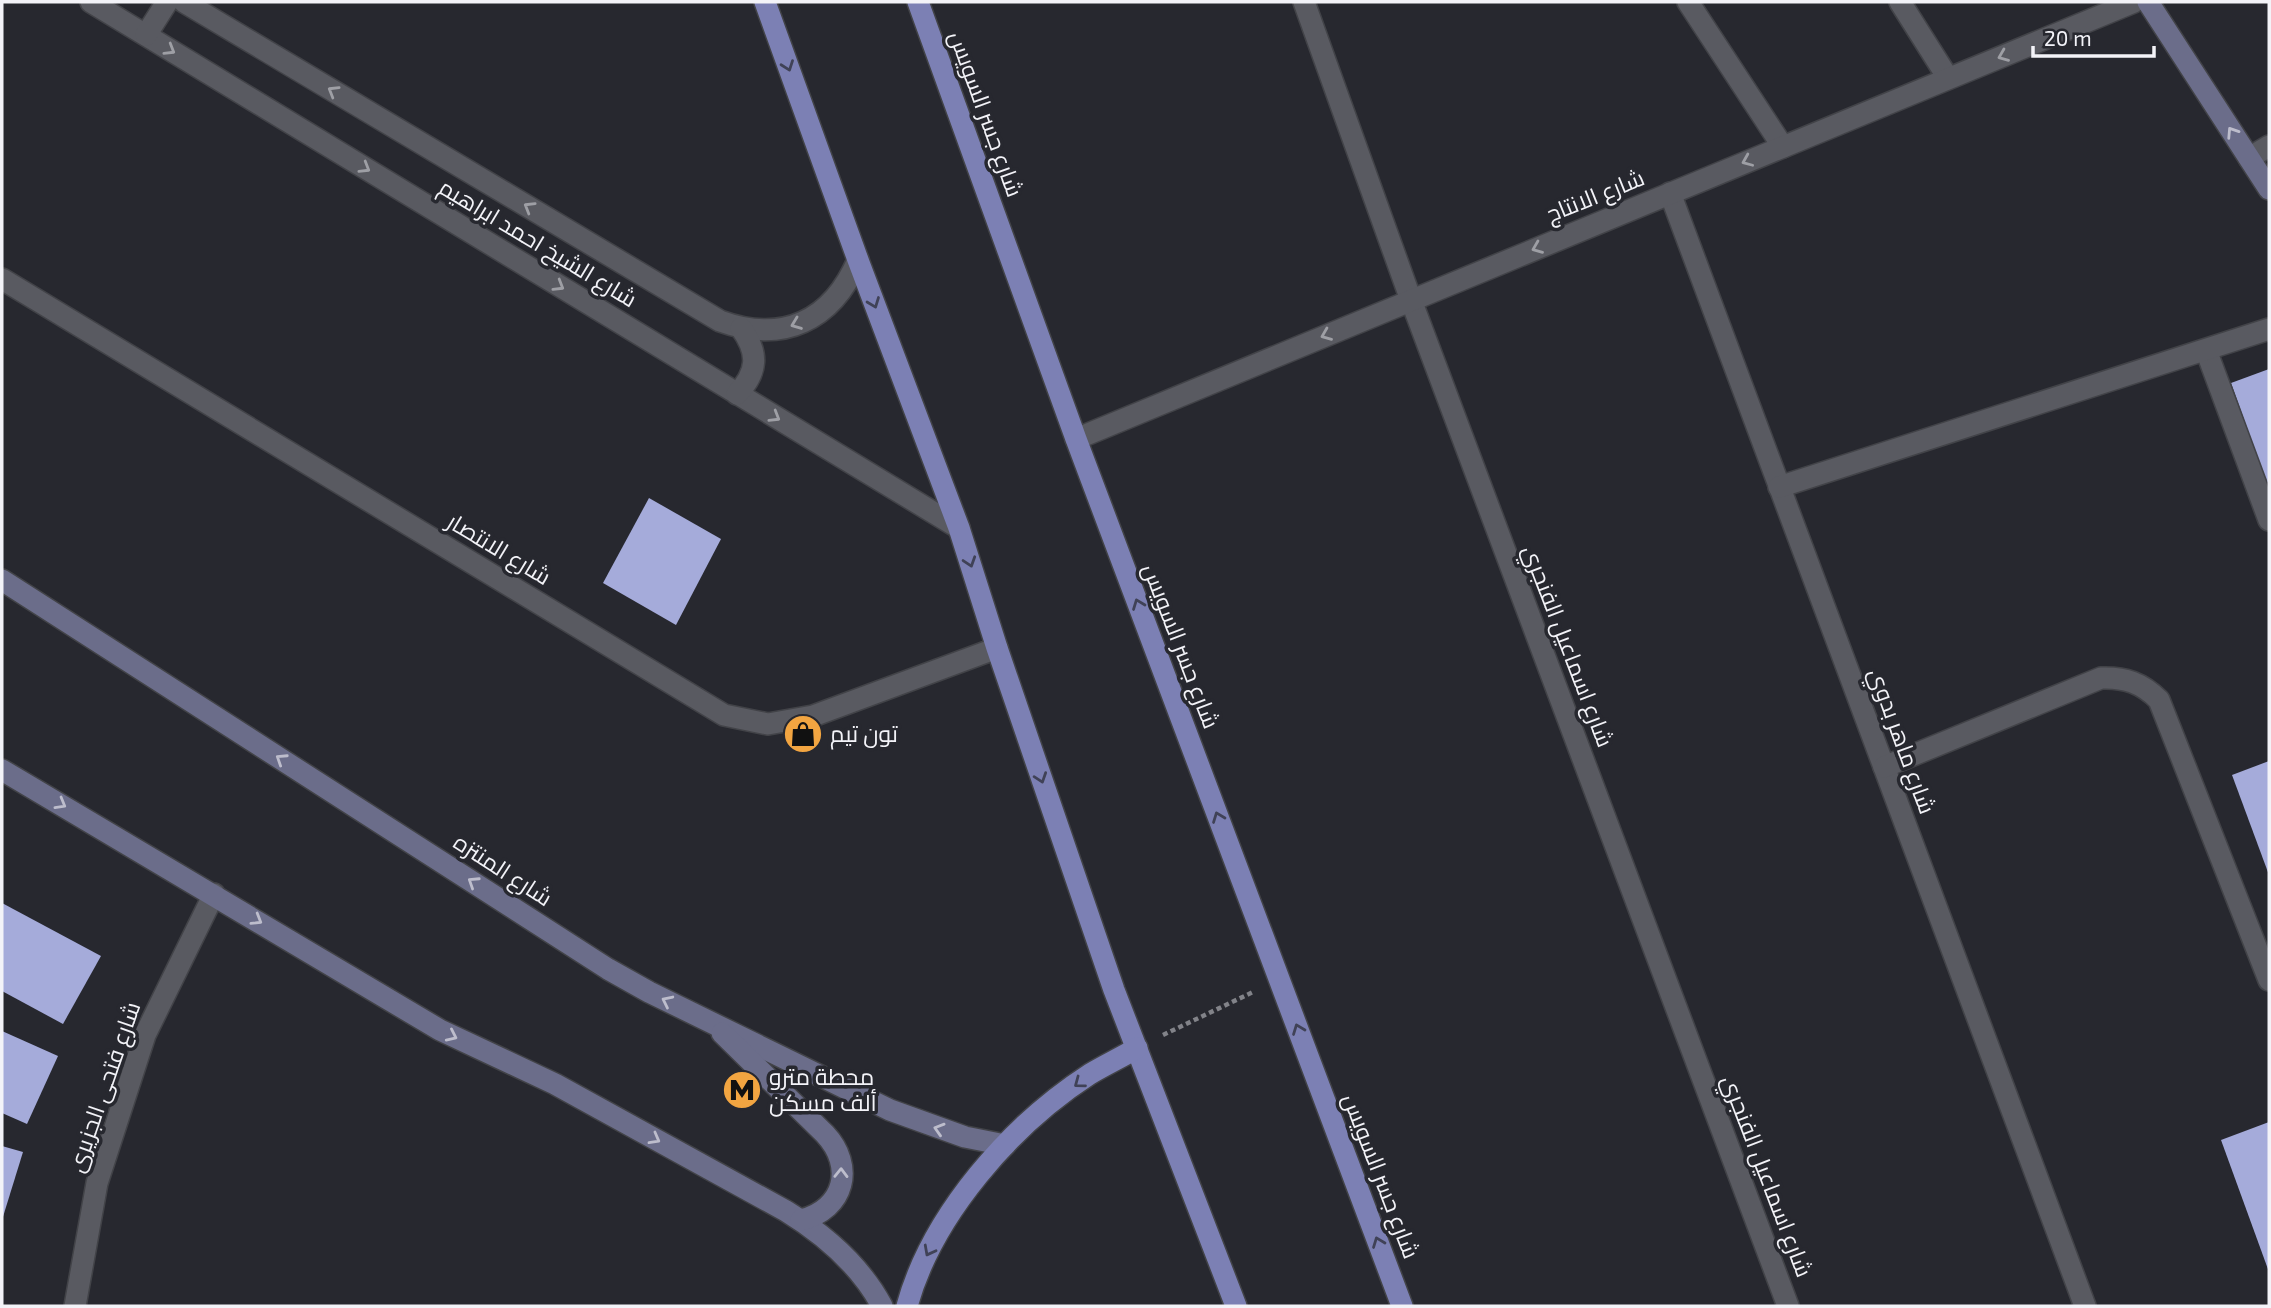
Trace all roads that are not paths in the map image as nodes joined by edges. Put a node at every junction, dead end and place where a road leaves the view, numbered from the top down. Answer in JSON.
{"nodes":[{"id":1,"x":91,"y":2,"type":"edge"},
{"id":2,"x":167,"y":2,"type":"edge"},
{"id":3,"x":184,"y":2,"type":"edge"},
{"id":4,"x":765,"y":2,"type":"edge"},
{"id":5,"x":918,"y":2,"type":"edge"},
{"id":6,"x":1304,"y":2,"type":"edge"},
{"id":7,"x":1688,"y":2,"type":"edge"},
{"id":8,"x":1900,"y":2,"type":"edge"},
{"id":9,"x":2134,"y":2,"type":"edge"},
{"id":10,"x":2148,"y":2,"type":"edge"},
{"id":11,"x":146,"y":35,"type":"junction"},
{"id":12,"x":1948,"y":78,"type":"junction"},
{"id":13,"x":2269,"y":146,"type":"edge"},
{"id":14,"x":1783,"y":147,"type":"junction"},
{"id":15,"x":2249,"y":158,"type":"junction"},
{"id":16,"x":2269,"y":189,"type":"edge"},
{"id":17,"x":1670,"y":193,"type":"junction"},
{"id":18,"x":858,"y":260,"type":"junction"},
{"id":19,"x":2,"y":279,"type":"edge"},
{"id":20,"x":1411,"y":300,"type":"junction"},
{"id":21,"x":741,"y":328,"type":"junction"},
{"id":22,"x":2269,"y":329,"type":"edge"},
{"id":23,"x":2206,"y":350,"type":"junction"},
{"id":24,"x":737,"y":394,"type":"junction"},
{"id":25,"x":1076,"y":439,"type":"junction"},
{"id":26,"x":1779,"y":487,"type":"junction"},
{"id":27,"x":2269,"y":520,"type":"edge"},
{"id":28,"x":959,"y":528,"type":"junction"},
{"id":29,"x":2,"y":580,"type":"edge"},
{"id":30,"x":997,"y":648,"type":"junction"},
{"id":31,"x":1884,"y":767,"type":"junction"},
{"id":32,"x":2,"y":770,"type":"edge"},
{"id":33,"x":214,"y":894,"type":"junction"},
{"id":34,"x":2269,"y":980,"type":"edge"},
{"id":35,"x":712,"y":1023,"type":"junction"},
{"id":36,"x":1137,"y":1048,"type":"junction"},
{"id":37,"x":1005,"y":1145,"type":"junction"},
{"id":38,"x":801,"y":1220,"type":"junction"},
{"id":39,"x":75,"y":1306,"type":"edge"},
{"id":40,"x":881,"y":1306,"type":"edge"},
{"id":41,"x":907,"y":1306,"type":"edge"},
{"id":42,"x":1236,"y":1306,"type":"edge"},
{"id":43,"x":1402,"y":1306,"type":"edge"},
{"id":44,"x":1788,"y":1306,"type":"edge"},
{"id":45,"x":2085,"y":1306,"type":"edge"}],
"edges":[{"from":1,"to":11,"type":"street","name":"شارع الشيخ احمد ابراهيم"},
{"from":2,"to":11,"type":"street"},
{"from":21,"to":3,"type":"street","name":"شارع الشيخ احمد ابراهيم","one_way":true},
{"from":4,"to":18,"type":"main road","one_way":true},
{"from":5,"to":25,"type":"main road","name":"شارع جسر السويس"},
{"from":6,"to":20,"type":"street","name":"شارع اسماعيل الفنجري"},
{"from":7,"to":14,"type":"street"},
{"from":8,"to":12,"type":"street"},
{"from":9,"to":12,"type":"street","name":"شارع الانتاج","one_way":true},
{"from":15,"to":10,"type":"street","one_way":true},
{"from":11,"to":24,"type":"street","name":"شارع الشيخ احمد ابراهيم","one_way":true},
{"from":12,"to":14,"type":"street","name":"شارع الانتاج"},
{"from":13,"to":15,"type":"street"},
{"from":14,"to":17,"type":"street","name":"شارع الانتاج","one_way":true},
{"from":15,"to":16,"type":"street"},
{"from":17,"to":20,"type":"street","name":"شارع الانتاج","one_way":true},
{"from":17,"to":26,"type":"street","name":"شارع ماهر بدوي"},
{"from":18,"to":21,"type":"street","name":"شارع الشيخ احمد ابراهيم","one_way":true},
{"from":18,"to":28,"type":"main road","one_way":true},
{"from":19,"to":30,"type":"street","name":"شارع الانتصار"},
{"from":20,"to":25,"type":"street","name":"شارع الانتاج","one_way":true},
{"from":20,"to":44,"type":"street","name":"شارع اسماعيل الفنجري"},
{"from":21,"to":24,"type":"street"},
{"from":22,"to":23,"type":"street"},
{"from":23,"to":26,"type":"street"},
{"from":23,"to":27,"type":"street"},
{"from":24,"to":28,"type":"street","name":"شارع الشيخ احمد ابراهيم","one_way":true},
{"from":43,"to":25,"type":"main road","name":"شارع جسر السويس","one_way":true},
{"from":26,"to":31,"type":"street","name":"شارع ماهر بدوي"},
{"from":28,"to":30,"type":"main road","one_way":true},
{"from":35,"to":29,"type":"street","name":"شارع المنتزه","one_way":true},
{"from":30,"to":36,"type":"main road","one_way":true},
{"from":31,"to":34,"type":"street"},
{"from":31,"to":45,"type":"street","name":"شارع ماهر بدوي"},
{"from":32,"to":33,"type":"street","one_way":true},
{"from":33,"to":38,"type":"street","one_way":true},
{"from":33,"to":39,"type":"street","name":"شارع فتحى الجزيرى"},
{"from":37,"to":35,"type":"street","name":"شارع المنتزه","one_way":true},
{"from":38,"to":35,"type":"street","one_way":true},
{"from":36,"to":37,"type":"main road","one_way":true},
{"from":36,"to":42,"type":"main road"},
{"from":37,"to":41,"type":"main road","one_way":true},
{"from":38,"to":40,"type":"street"}]}
